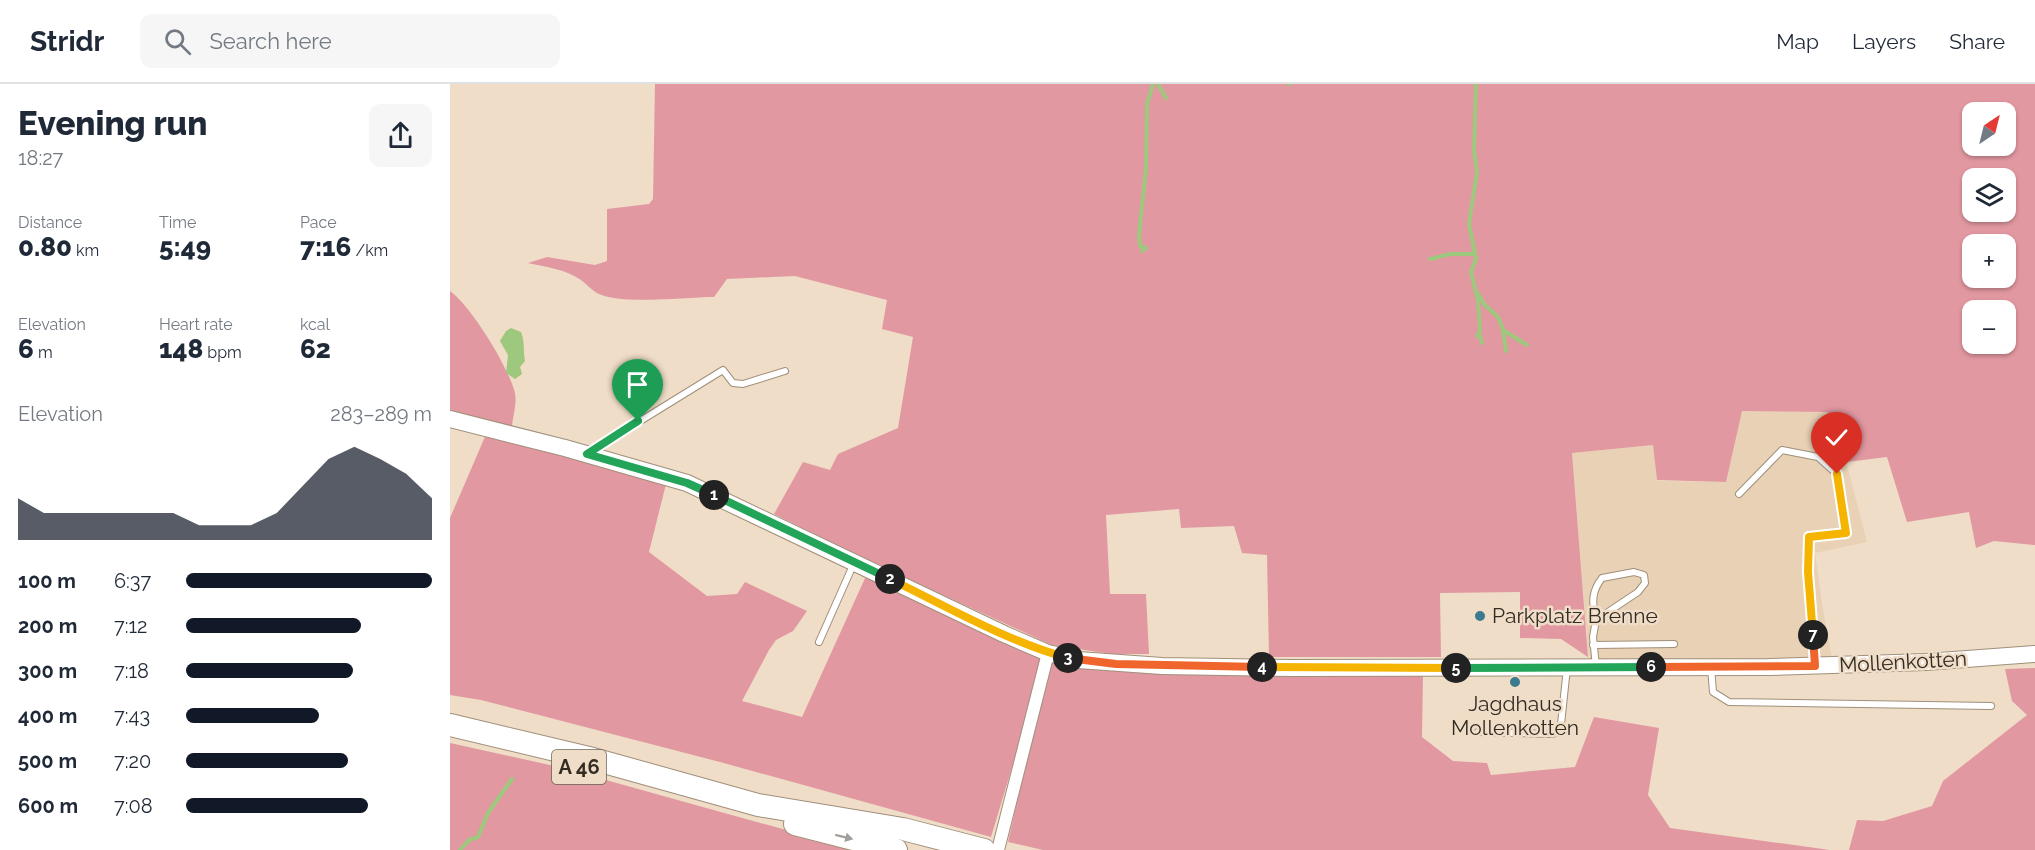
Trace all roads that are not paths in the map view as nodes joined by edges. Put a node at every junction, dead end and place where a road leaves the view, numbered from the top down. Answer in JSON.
{"nodes":[{"id":1,"x":785,"y":371,"type":"dead end"},
{"id":2,"x":450,"y":419,"type":"edge"},
{"id":3,"x":587,"y":454,"type":"junction"},
{"id":4,"x":1739,"y":494,"type":"dead end"},
{"id":5,"x":854,"y":562,"type":"junction"},
{"id":6,"x":1596,"y":620,"type":"junction"},
{"id":7,"x":819,"y":642,"type":"dead end"},
{"id":8,"x":1674,"y":644,"type":"dead end"},
{"id":9,"x":1593,"y":645,"type":"junction"},
{"id":10,"x":1048,"y":653,"type":"junction"},
{"id":11,"x":2035,"y":654,"type":"edge"},
{"id":12,"x":1815,"y":666,"type":"junction"},
{"id":13,"x":1567,"y":667,"type":"junction"},
{"id":14,"x":1596,"y":667,"type":"junction"},
{"id":15,"x":1711,"y":667,"type":"junction"},
{"id":16,"x":1991,"y":706,"type":"dead end"},
{"id":17,"x":450,"y":724,"type":"edge"},
{"id":18,"x":1478,"y":732,"type":"dead end"},
{"id":19,"x":450,"y":738,"type":"edge"},
{"id":20,"x":896,"y":850,"type":"edge"},
{"id":21,"x":984,"y":850,"type":"edge"},
{"id":22,"x":998,"y":850,"type":"edge"}],
"edges":[{"from":1,"to":3,"type":"lane"},
{"from":2,"to":3,"type":"main road","name":"Mollenkotten"},
{"from":3,"to":5,"type":"main road","name":"Mollenkotten"},
{"from":4,"to":12,"type":"lane"},
{"from":5,"to":7,"type":"lane"},
{"from":5,"to":10,"type":"main road","name":"Mollenkotten"},
{"from":6,"to":6,"type":"lane"},
{"from":6,"to":9,"type":"lane"},
{"from":8,"to":9,"type":"lane"},
{"from":9,"to":14,"type":"lane"},
{"from":10,"to":13,"type":"main road","name":"Mollenkotten"},
{"from":10,"to":22,"type":"street"},
{"from":11,"to":12,"type":"main road","name":"Mollenkotten"},
{"from":12,"to":15,"type":"main road","name":"Mollenkotten"},
{"from":13,"to":14,"type":"main road","name":"Mollenkotten"},
{"from":13,"to":18,"type":"lane"},
{"from":14,"to":15,"type":"main road","name":"Mollenkotten"},
{"from":15,"to":16,"type":"lane"},
{"from":17,"to":21,"type":"highway","number":"A 46"},
{"from":19,"to":20,"type":"highway","number":"A 46","one_way":true}]}
